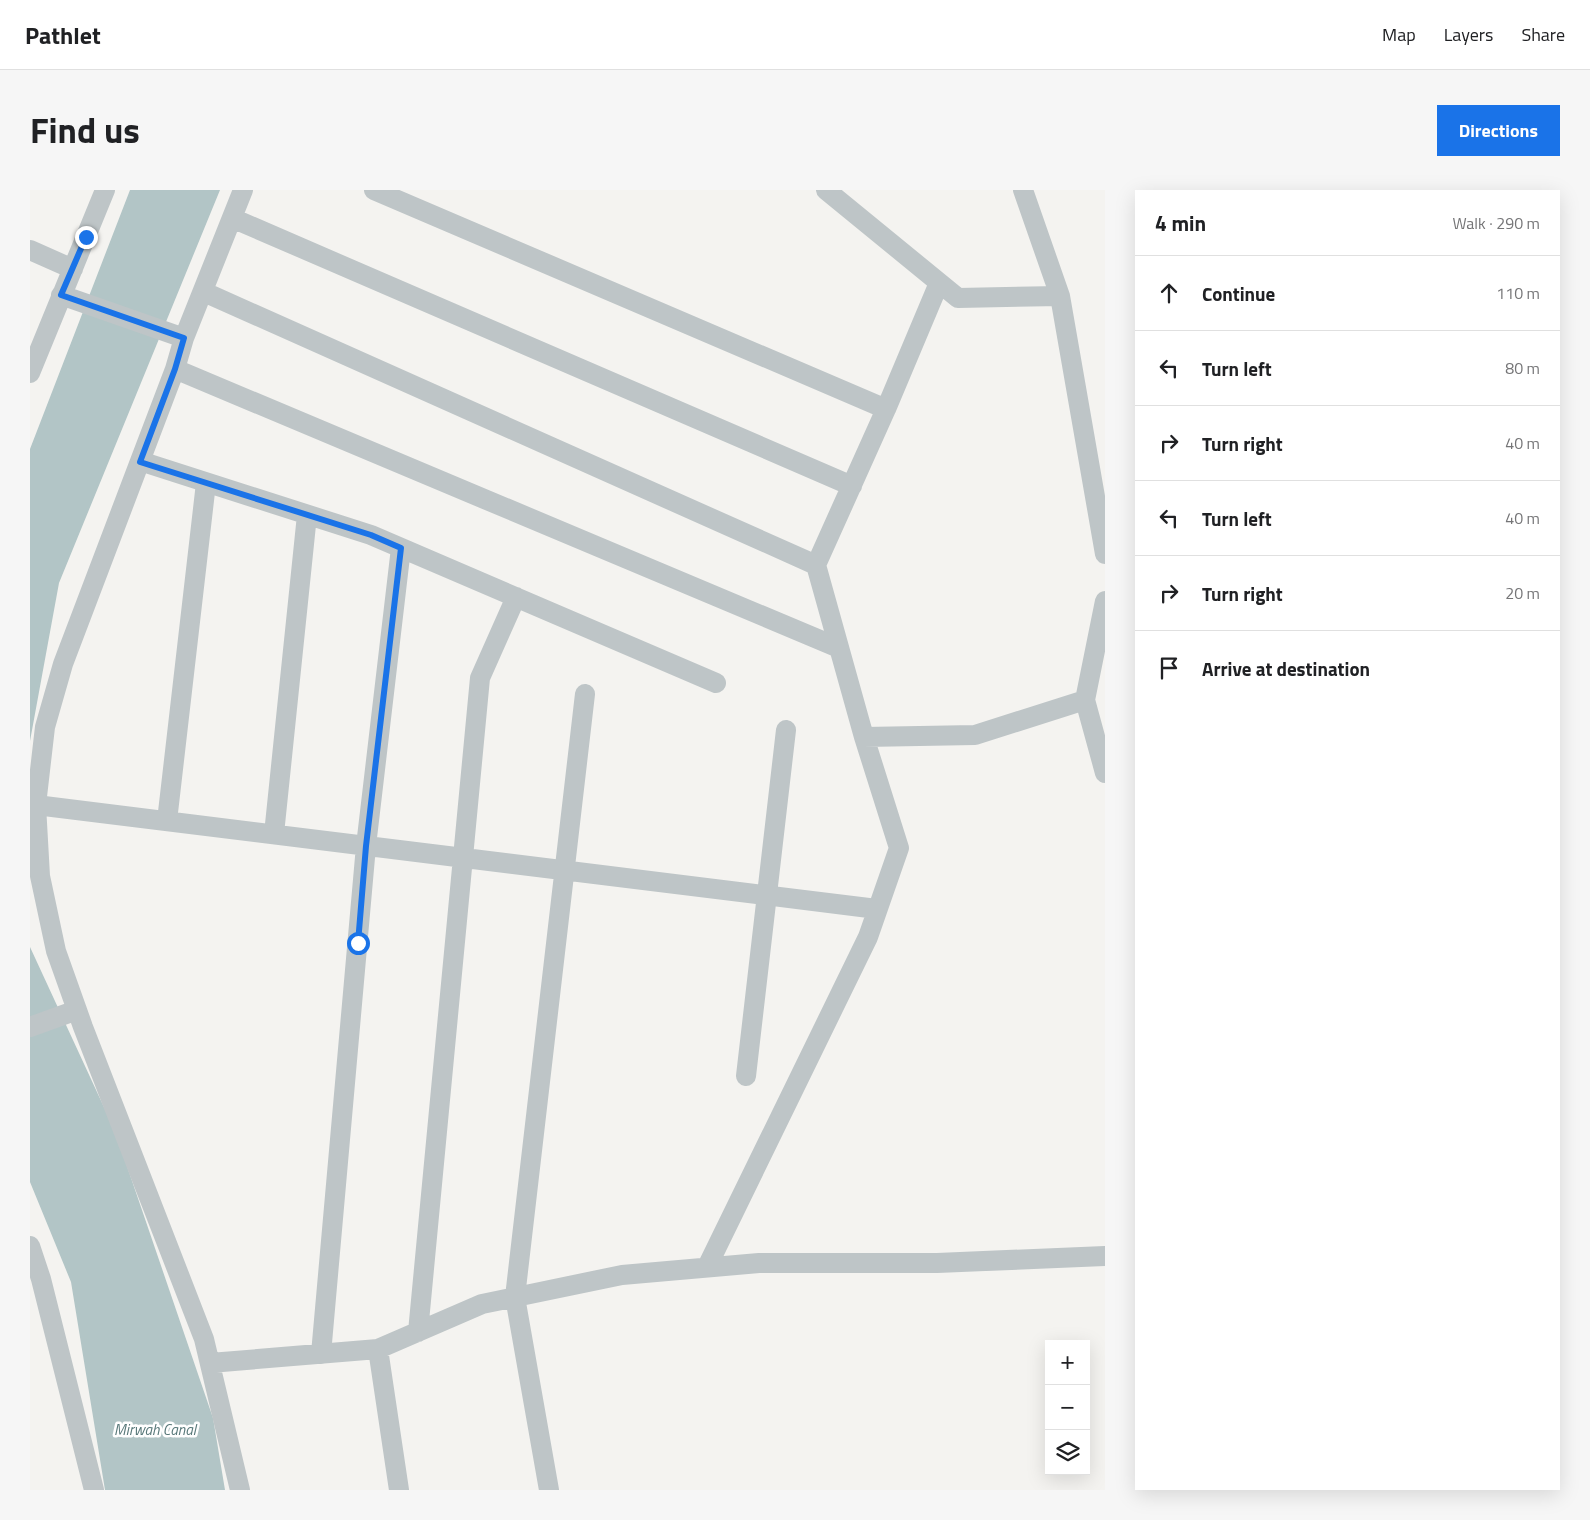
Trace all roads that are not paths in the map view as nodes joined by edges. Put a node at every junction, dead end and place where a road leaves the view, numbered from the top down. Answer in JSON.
{"nodes":[{"id":1,"x":105,"y":190,"type":"edge"},
{"id":2,"x":243,"y":190,"type":"edge"},
{"id":3,"x":374,"y":190,"type":"edge"},
{"id":4,"x":826,"y":190,"type":"edge"},
{"id":5,"x":1023,"y":190,"type":"edge"},
{"id":6,"x":232,"y":218,"type":"junction"},
{"id":7,"x":30,"y":250,"type":"edge"},
{"id":8,"x":73,"y":269,"type":"junction"},
{"id":9,"x":939,"y":283,"type":"junction"},
{"id":10,"x":204,"y":292,"type":"junction"},
{"id":11,"x":1060,"y":296,"type":"junction"},
{"id":12,"x":67,"y":297,"type":"junction"},
{"id":13,"x":175,"y":334,"type":"junction"},
{"id":14,"x":175,"y":369,"type":"junction"},
{"id":15,"x":30,"y":373,"type":"edge"},
{"id":16,"x":886,"y":409,"type":"junction"},
{"id":17,"x":140,"y":462,"type":"junction"},
{"id":18,"x":206,"y":483,"type":"junction"},
{"id":19,"x":852,"y":486,"type":"junction"},
{"id":20,"x":307,"y":515,"type":"junction"},
{"id":21,"x":401,"y":548,"type":"junction"},
{"id":22,"x":1105,"y":554,"type":"edge"},
{"id":23,"x":816,"y":566,"type":"junction"},
{"id":24,"x":516,"y":597,"type":"junction"},
{"id":25,"x":1105,"y":601,"type":"edge"},
{"id":26,"x":839,"y":648,"type":"junction"},
{"id":27,"x":716,"y":683,"type":"dead end"},
{"id":28,"x":585,"y":694,"type":"dead end"},
{"id":29,"x":1084,"y":700,"type":"junction"},
{"id":30,"x":786,"y":730,"type":"dead end"},
{"id":31,"x":864,"y":737,"type":"junction"},
{"id":32,"x":1105,"y":773,"type":"edge"},
{"id":33,"x":36,"y":805,"type":"junction"},
{"id":34,"x":167,"y":821,"type":"junction"},
{"id":35,"x":274,"y":834,"type":"junction"},
{"id":36,"x":366,"y":846,"type":"junction"},
{"id":37,"x":463,"y":858,"type":"junction"},
{"id":38,"x":564,"y":870,"type":"junction"},
{"id":39,"x":767,"y":895,"type":"junction"},
{"id":40,"x":877,"y":908,"type":"junction"},
{"id":41,"x":71,"y":1012,"type":"junction"},
{"id":42,"x":30,"y":1027,"type":"edge"},
{"id":43,"x":746,"y":1076,"type":"dead end"},
{"id":44,"x":30,"y":1246,"type":"edge"},
{"id":45,"x":1105,"y":1256,"type":"edge"},
{"id":46,"x":707,"y":1267,"type":"junction"},
{"id":47,"x":515,"y":1297,"type":"junction"},
{"id":48,"x":39,"y":1308,"type":"edge"},
{"id":49,"x":418,"y":1332,"type":"junction"},
{"id":50,"x":378,"y":1349,"type":"junction"},
{"id":51,"x":321,"y":1354,"type":"junction"},
{"id":52,"x":210,"y":1363,"type":"junction"},
{"id":53,"x":94,"y":1490,"type":"edge"},
{"id":54,"x":240,"y":1490,"type":"edge"},
{"id":55,"x":399,"y":1490,"type":"edge"},
{"id":56,"x":549,"y":1490,"type":"edge"}],
"edges":[{"from":1,"to":8,"type":"street"},
{"from":2,"to":6,"type":"street"},
{"from":3,"to":16,"type":"street"},
{"from":4,"to":9,"type":"street"},
{"from":5,"to":11,"type":"street"},
{"from":6,"to":10,"type":"street"},
{"from":6,"to":19,"type":"street"},
{"from":7,"to":8,"type":"street"},
{"from":8,"to":12,"type":"street"},
{"from":9,"to":11,"type":"street"},
{"from":9,"to":16,"type":"street"},
{"from":10,"to":13,"type":"street"},
{"from":10,"to":23,"type":"street"},
{"from":11,"to":22,"type":"street"},
{"from":12,"to":13,"type":"street"},
{"from":12,"to":15,"type":"street"},
{"from":13,"to":14,"type":"street"},
{"from":14,"to":17,"type":"street"},
{"from":14,"to":26,"type":"street"},
{"from":16,"to":19,"type":"street"},
{"from":17,"to":18,"type":"street"},
{"from":17,"to":33,"type":"street"},
{"from":18,"to":20,"type":"street"},
{"from":18,"to":34,"type":"street"},
{"from":19,"to":23,"type":"street"},
{"from":20,"to":21,"type":"street"},
{"from":20,"to":35,"type":"street"},
{"from":21,"to":24,"type":"street"},
{"from":21,"to":36,"type":"street"},
{"from":23,"to":26,"type":"street"},
{"from":24,"to":27,"type":"street"},
{"from":24,"to":37,"type":"street"},
{"from":25,"to":29,"type":"street"},
{"from":26,"to":31,"type":"street"},
{"from":28,"to":38,"type":"street"},
{"from":29,"to":31,"type":"street"},
{"from":29,"to":32,"type":"street"},
{"from":30,"to":39,"type":"street"},
{"from":31,"to":40,"type":"street"},
{"from":33,"to":34,"type":"street"},
{"from":33,"to":41,"type":"street"},
{"from":34,"to":35,"type":"street"},
{"from":35,"to":36,"type":"street"},
{"from":36,"to":37,"type":"street"},
{"from":36,"to":51,"type":"street"},
{"from":37,"to":38,"type":"street"},
{"from":37,"to":49,"type":"street"},
{"from":38,"to":39,"type":"street"},
{"from":38,"to":47,"type":"street"},
{"from":39,"to":40,"type":"street"},
{"from":39,"to":43,"type":"street"},
{"from":40,"to":46,"type":"street"},
{"from":41,"to":42,"type":"street"},
{"from":41,"to":52,"type":"street"},
{"from":44,"to":48,"type":"street"},
{"from":45,"to":46,"type":"street"},
{"from":46,"to":47,"type":"street"},
{"from":47,"to":49,"type":"street"},
{"from":47,"to":56,"type":"street"},
{"from":48,"to":53,"type":"street"},
{"from":49,"to":50,"type":"street"},
{"from":50,"to":51,"type":"street"},
{"from":50,"to":55,"type":"street"},
{"from":51,"to":52,"type":"street"},
{"from":52,"to":54,"type":"street"}]}
